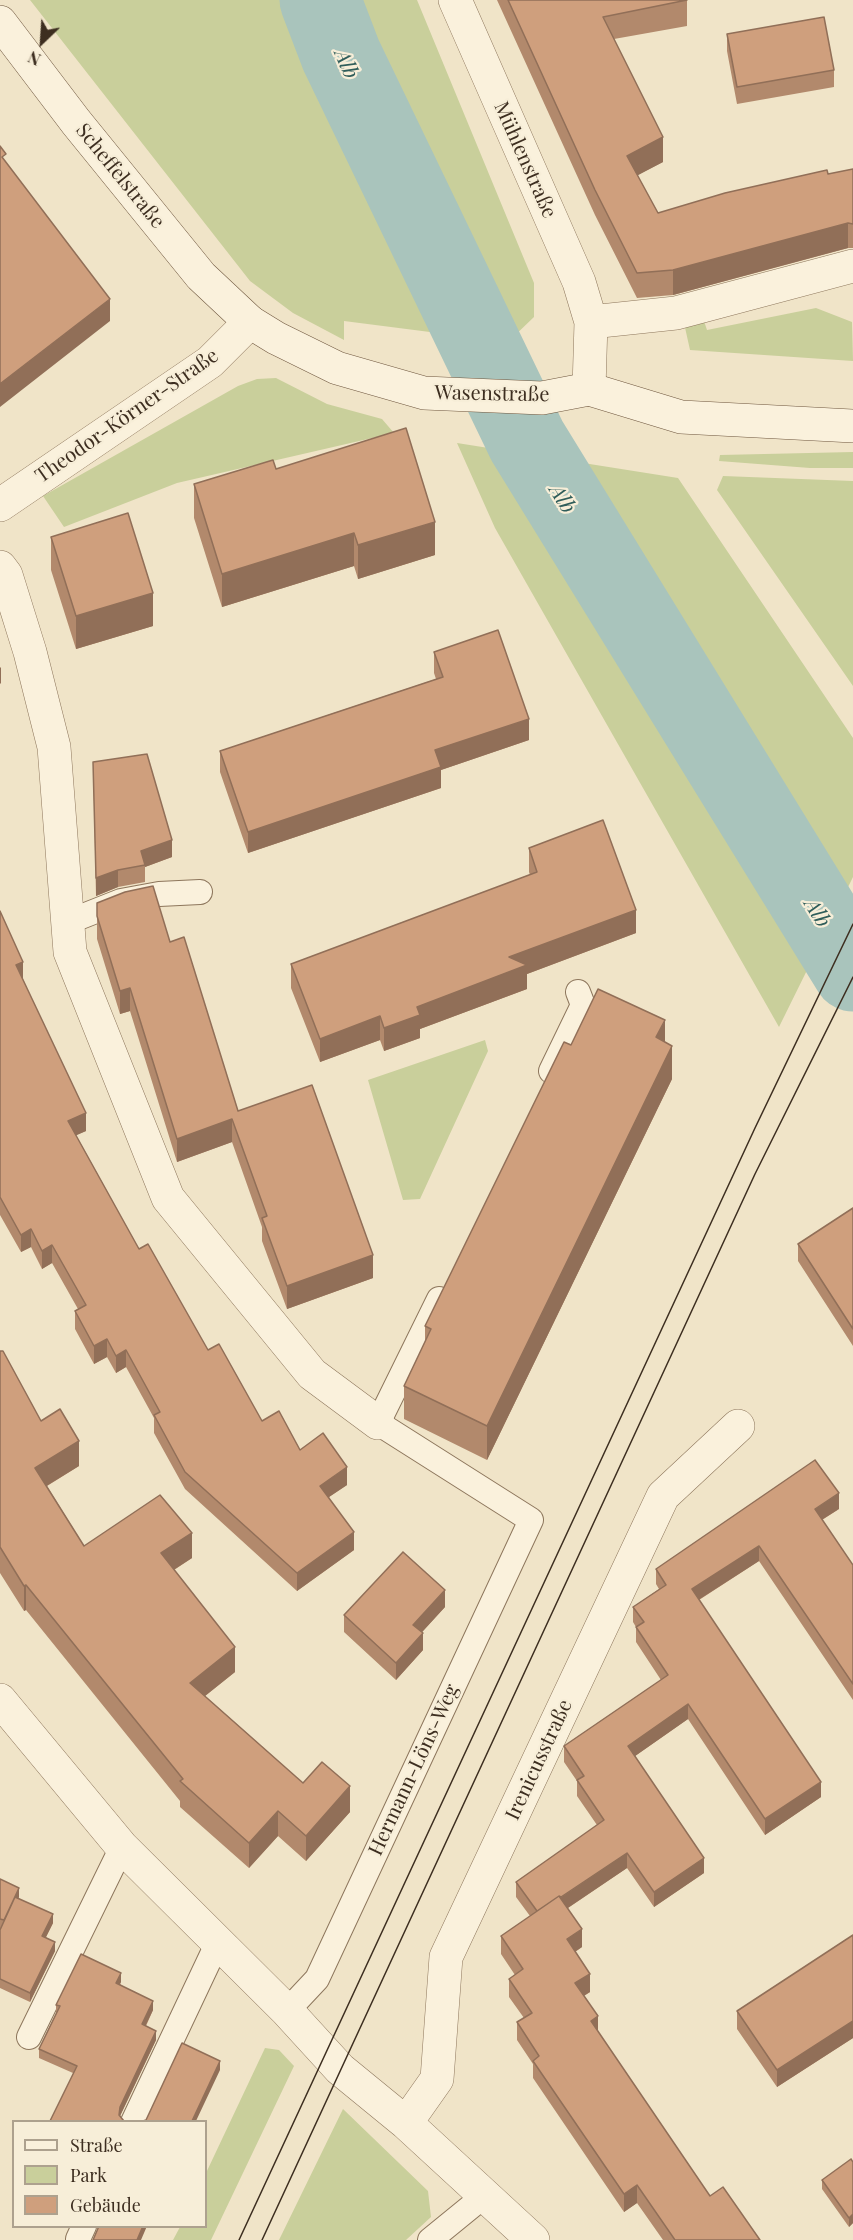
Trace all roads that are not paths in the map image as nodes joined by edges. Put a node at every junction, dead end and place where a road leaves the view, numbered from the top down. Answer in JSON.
{"nodes":[{"id":1,"x":455,"y":0,"type":"edge"},
{"id":2,"x":0,"y":22,"type":"edge"},
{"id":3,"x":853,"y":269,"type":"edge"},
{"id":4,"x":250,"y":322,"type":"junction"},
{"id":5,"x":591,"y":322,"type":"junction"},
{"id":6,"x":589,"y":389,"type":"junction"},
{"id":7,"x":853,"y":426,"type":"edge"},
{"id":8,"x":0,"y":505,"type":"edge"},
{"id":9,"x":0,"y":567,"type":"edge"},
{"id":10,"x":200,"y":892,"type":"dead end"},
{"id":11,"x":68,"y":922,"type":"junction"},
{"id":12,"x":579,"y":992,"type":"dead end"},
{"id":13,"x":541,"y":1091,"type":"edge"},
{"id":14,"x":451,"y":1273,"type":"edge"},
{"id":15,"x":378,"y":1424,"type":"junction"},
{"id":16,"x":738,"y":1426,"type":"dead end"},
{"id":17,"x":0,"y":1700,"type":"edge"},
{"id":18,"x":122,"y":1847,"type":"junction"},
{"id":19,"x":217,"y":1944,"type":"junction"},
{"id":20,"x":287,"y":2011,"type":"junction"},
{"id":21,"x":29,"y":2037,"type":"dead end"},
{"id":22,"x":134,"y":2120,"type":"edge"},
{"id":23,"x":406,"y":2123,"type":"junction"},
{"id":24,"x":484,"y":2196,"type":"junction"},
{"id":25,"x":430,"y":2240,"type":"edge"},
{"id":26,"x":533,"y":2240,"type":"edge"}],
"edges":[{"from":1,"to":5,"type":"street","name":"Mühlenstraße"},
{"from":2,"to":4,"type":"street","name":"Scheffelstraße"},
{"from":3,"to":5,"type":"street"},
{"from":4,"to":6,"type":"street","name":"Wasenstraße"},
{"from":4,"to":8,"type":"street","name":"Theodor-Körner-Straße"},
{"from":5,"to":6,"type":"street","name":"Mühlenstraße"},
{"from":6,"to":7,"type":"street","name":"Wasenstraße"},
{"from":9,"to":11,"type":"street"},
{"from":10,"to":11,"type":"lane"},
{"from":11,"to":15,"type":"street"},
{"from":12,"to":13,"type":"lane"},
{"from":14,"to":15,"type":"lane"},
{"from":15,"to":20,"type":"lane","name":"Hermann-Löns-Weg"},
{"from":16,"to":23,"type":"street","name":"Irenicusstraße"},
{"from":17,"to":18,"type":"street"},
{"from":18,"to":19,"type":"street"},
{"from":18,"to":21,"type":"lane"},
{"from":19,"to":20,"type":"street"},
{"from":19,"to":22,"type":"lane"},
{"from":20,"to":23,"type":"street"},
{"from":23,"to":24,"type":"street"},
{"from":24,"to":25,"type":"lane"},
{"from":24,"to":26,"type":"street"}]}
